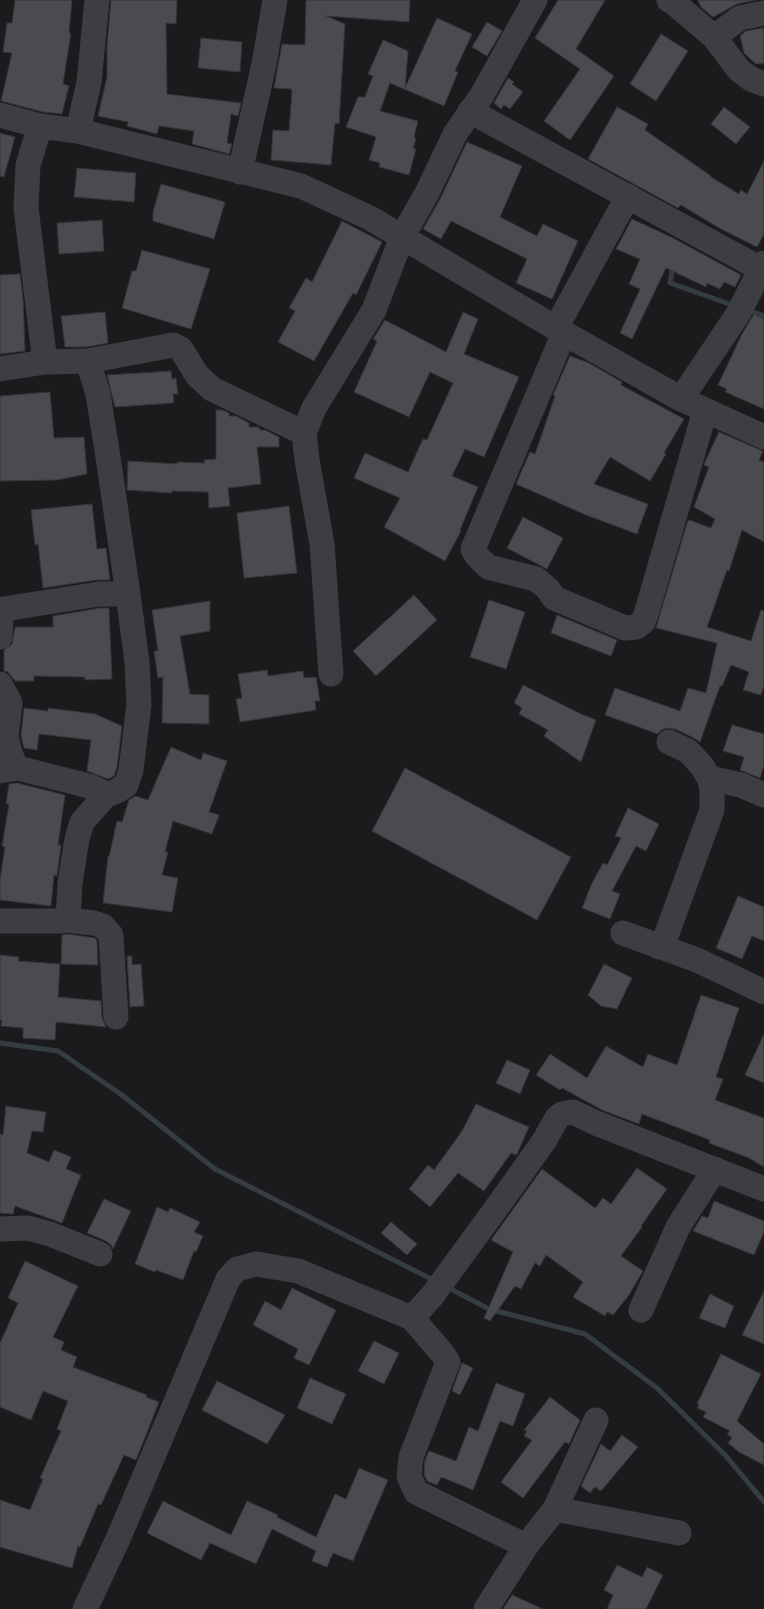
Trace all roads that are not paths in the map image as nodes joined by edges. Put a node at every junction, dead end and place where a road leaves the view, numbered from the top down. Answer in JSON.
{"nodes":[{"id":1,"x":97,"y":0,"type":"edge"},
{"id":2,"x":275,"y":0,"type":"edge"},
{"id":3,"x":535,"y":0,"type":"edge"},
{"id":4,"x":669,"y":0,"type":"edge"},
{"id":5,"x":764,"y":13,"type":"edge"},
{"id":6,"x":714,"y":37,"type":"junction"},
{"id":7,"x":764,"y":84,"type":"edge"},
{"id":8,"x":470,"y":111,"type":"junction"},
{"id":9,"x":0,"y":114,"type":"edge"},
{"id":10,"x":40,"y":126,"type":"junction"},
{"id":11,"x":78,"y":131,"type":"junction"},
{"id":12,"x":240,"y":172,"type":"junction"},
{"id":13,"x":628,"y":196,"type":"junction"},
{"id":14,"x":402,"y":237,"type":"junction"},
{"id":15,"x":762,"y":266,"type":"edge"},
{"id":16,"x":560,"y":330,"type":"junction"},
{"id":17,"x":88,"y":361,"type":"junction"},
{"id":18,"x":45,"y":362,"type":"junction"},
{"id":19,"x":0,"y":369,"type":"edge"},
{"id":20,"x":681,"y":398,"type":"junction"},
{"id":21,"x":704,"y":411,"type":"junction"},
{"id":22,"x":304,"y":433,"type":"junction"},
{"id":23,"x":764,"y":437,"type":"edge"},
{"id":24,"x":128,"y":594,"type":"junction"},
{"id":25,"x":0,"y":637,"type":"edge"},
{"id":26,"x":331,"y":674,"type":"dead end"},
{"id":27,"x":0,"y":684,"type":"edge"},
{"id":28,"x":669,"y":742,"type":"dead end"},
{"id":29,"x":9,"y":769,"type":"edge"},
{"id":30,"x":709,"y":778,"type":"junction"},
{"id":31,"x":764,"y":795,"type":"edge"},
{"id":32,"x":105,"y":796,"type":"junction"},
{"id":33,"x":68,"y":920,"type":"junction"},
{"id":34,"x":0,"y":921,"type":"edge"},
{"id":35,"x":623,"y":933,"type":"dead end"},
{"id":36,"x":659,"y":947,"type":"junction"},
{"id":37,"x":764,"y":992,"type":"edge"},
{"id":38,"x":116,"y":1017,"type":"dead end"},
{"id":39,"x":715,"y":1169,"type":"junction"},
{"id":40,"x":764,"y":1190,"type":"edge"},
{"id":41,"x":0,"y":1229,"type":"edge"},
{"id":42,"x":100,"y":1254,"type":"dead end"},
{"id":43,"x":423,"y":1307,"type":"junction"},
{"id":44,"x":641,"y":1310,"type":"dead end"},
{"id":45,"x":596,"y":1420,"type":"dead end"},
{"id":46,"x":555,"y":1509,"type":"junction"},
{"id":47,"x":679,"y":1533,"type":"dead end"},
{"id":48,"x":526,"y":1546,"type":"junction"},
{"id":49,"x":85,"y":1609,"type":"edge"},
{"id":50,"x":486,"y":1609,"type":"edge"}],
"edges":[{"from":1,"to":11,"type":"street"},
{"from":2,"to":12,"type":"street"},
{"from":3,"to":8,"type":"street"},
{"from":4,"to":6,"type":"street"},
{"from":5,"to":6,"type":"street"},
{"from":6,"to":7,"type":"street"},
{"from":8,"to":13,"type":"street"},
{"from":8,"to":14,"type":"street"},
{"from":9,"to":10,"type":"street"},
{"from":10,"to":11,"type":"street"},
{"from":10,"to":18,"type":"street"},
{"from":11,"to":12,"type":"street"},
{"from":12,"to":14,"type":"street"},
{"from":13,"to":15,"type":"street"},
{"from":13,"to":16,"type":"street"},
{"from":14,"to":16,"type":"street"},
{"from":14,"to":22,"type":"street"},
{"from":15,"to":20,"type":"street"},
{"from":16,"to":20,"type":"street"},
{"from":16,"to":21,"type":"street"},
{"from":17,"to":18,"type":"street"},
{"from":17,"to":22,"type":"street"},
{"from":17,"to":24,"type":"street"},
{"from":18,"to":19,"type":"street"},
{"from":20,"to":21,"type":"street"},
{"from":21,"to":23,"type":"street"},
{"from":22,"to":26,"type":"street"},
{"from":24,"to":25,"type":"street"},
{"from":24,"to":32,"type":"street"},
{"from":27,"to":29,"type":"street"},
{"from":28,"to":30,"type":"street"},
{"from":29,"to":32,"type":"street"},
{"from":30,"to":31,"type":"street"},
{"from":30,"to":36,"type":"street"},
{"from":32,"to":33,"type":"street"},
{"from":33,"to":34,"type":"street"},
{"from":33,"to":38,"type":"street"},
{"from":35,"to":36,"type":"street"},
{"from":36,"to":37,"type":"street"},
{"from":39,"to":40,"type":"street"},
{"from":39,"to":43,"type":"street"},
{"from":39,"to":44,"type":"street"},
{"from":41,"to":42,"type":"street"},
{"from":43,"to":48,"type":"street"},
{"from":43,"to":49,"type":"street"},
{"from":45,"to":46,"type":"street"},
{"from":46,"to":47,"type":"street"},
{"from":46,"to":48,"type":"street"},
{"from":48,"to":50,"type":"street"}]}
